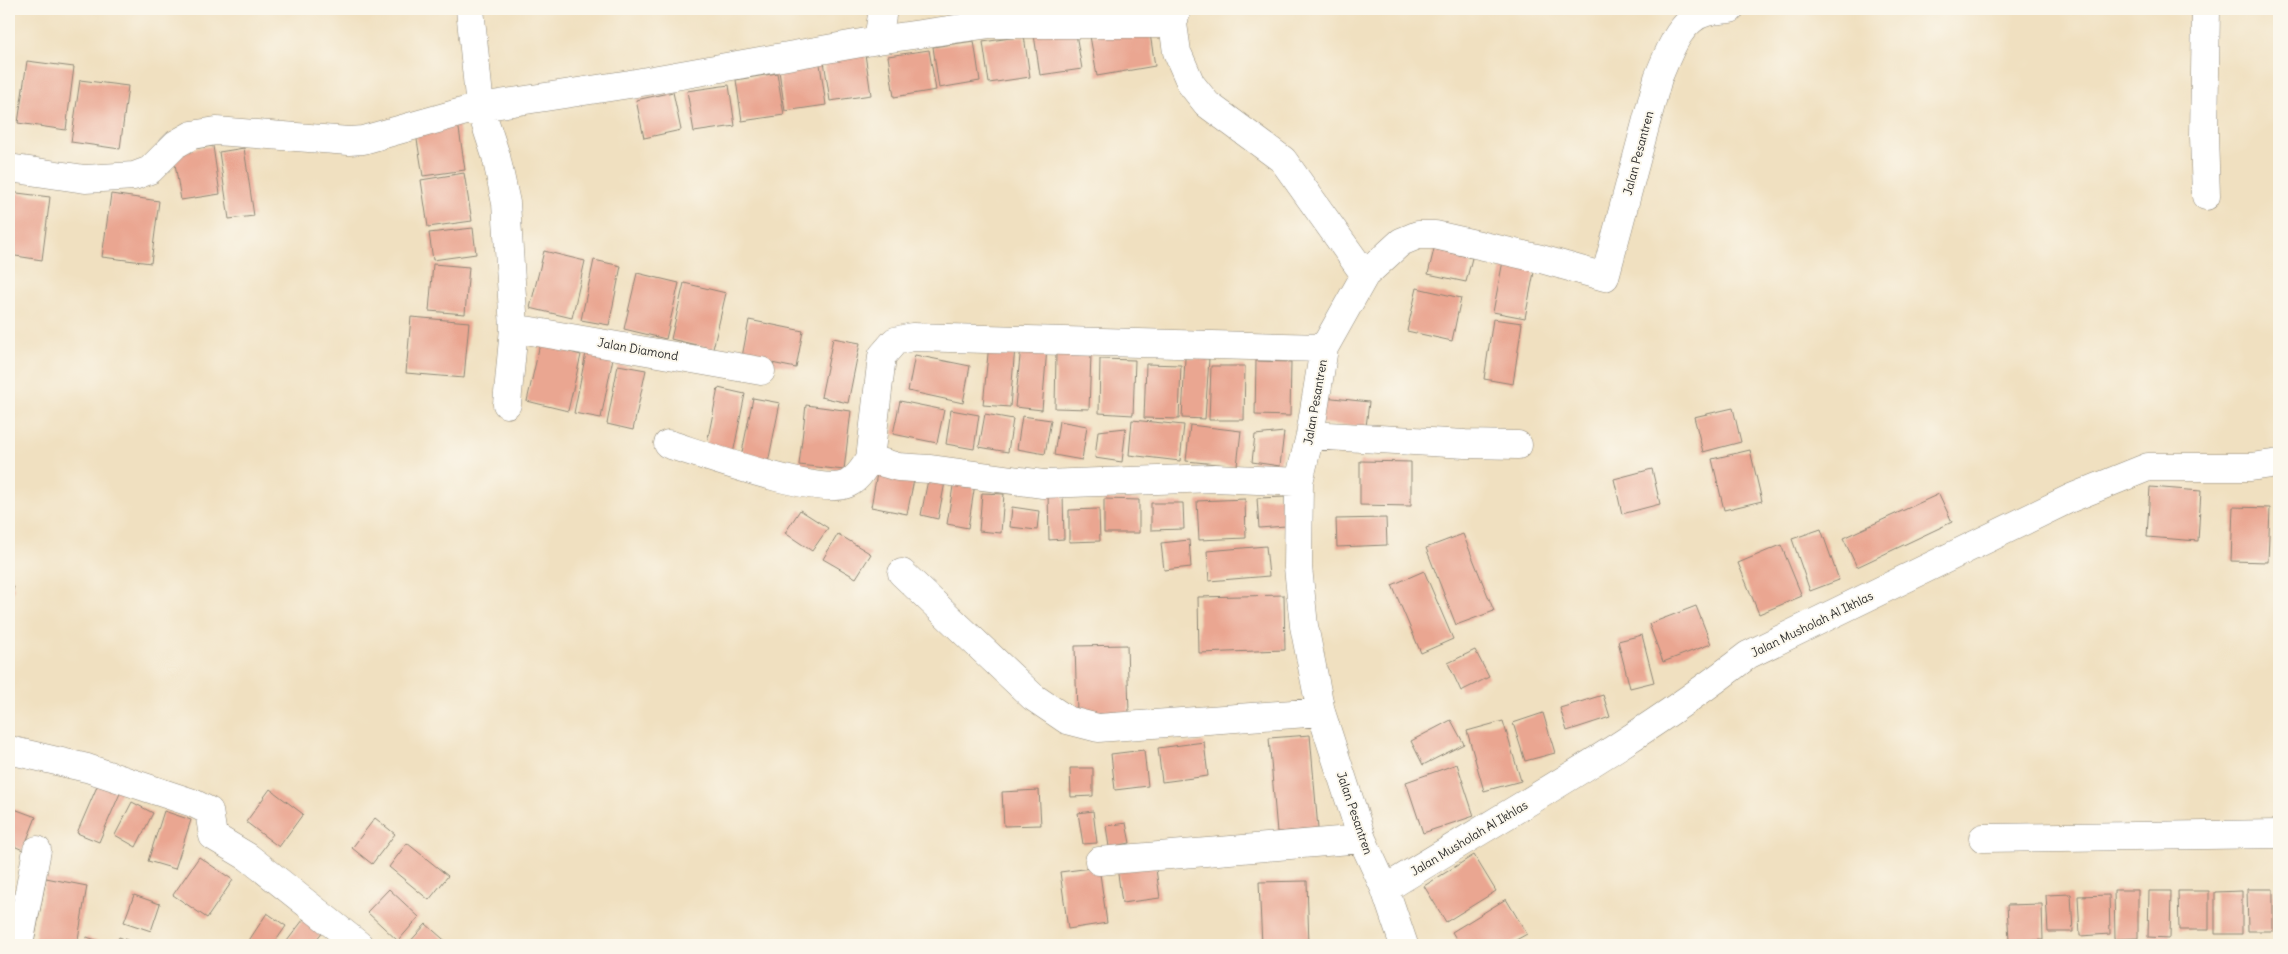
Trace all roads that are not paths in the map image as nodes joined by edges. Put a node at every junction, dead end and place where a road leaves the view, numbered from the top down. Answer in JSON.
{"nodes":[{"id":1,"x":470,"y":9,"type":"edge"},
{"id":2,"x":883,"y":9,"type":"edge"},
{"id":3,"x":1730,"y":9,"type":"edge"},
{"id":4,"x":2206,"y":9,"type":"edge"},
{"id":5,"x":1175,"y":16,"type":"edge"},
{"id":6,"x":878,"y":40,"type":"junction"},
{"id":7,"x":480,"y":107,"type":"junction"},
{"id":8,"x":9,"y":168,"type":"edge"},
{"id":9,"x":2206,"y":196,"type":"dead end"},
{"id":10,"x":1365,"y":275,"type":"junction"},
{"id":11,"x":514,"y":328,"type":"junction"},
{"id":12,"x":1324,"y":348,"type":"junction"},
{"id":13,"x":761,"y":371,"type":"dead end"},
{"id":14,"x":507,"y":404,"type":"dead end"},
{"id":15,"x":1310,"y":435,"type":"junction"},
{"id":16,"x":668,"y":444,"type":"dead end"},
{"id":17,"x":1518,"y":445,"type":"dead end"},
{"id":18,"x":870,"y":459,"type":"junction"},
{"id":19,"x":2279,"y":463,"type":"edge"},
{"id":20,"x":1299,"y":482,"type":"junction"},
{"id":21,"x":902,"y":573,"type":"dead end"},
{"id":22,"x":1321,"y":712,"type":"junction"},
{"id":23,"x":9,"y":750,"type":"edge"},
{"id":24,"x":2279,"y":834,"type":"edge"},
{"id":25,"x":1983,"y":838,"type":"dead end"},
{"id":26,"x":1362,"y":839,"type":"junction"},
{"id":27,"x":37,"y":850,"type":"dead end"},
{"id":28,"x":1099,"y":860,"type":"dead end"},
{"id":29,"x":1385,"y":889,"type":"junction"},
{"id":30,"x":19,"y":945,"type":"edge"},
{"id":31,"x":359,"y":945,"type":"edge"},
{"id":32,"x":1404,"y":945,"type":"edge"}],
"edges":[{"from":1,"to":7,"type":"street"},
{"from":2,"to":6,"type":"street"},
{"from":3,"to":10,"type":"street","name":"Jalan Pesantren"},
{"from":4,"to":9,"type":"street"},
{"from":5,"to":6,"type":"street"},
{"from":5,"to":10,"type":"street"},
{"from":6,"to":7,"type":"street"},
{"from":7,"to":8,"type":"street"},
{"from":7,"to":11,"type":"street"},
{"from":10,"to":12,"type":"street","name":"Jalan Pesantren"},
{"from":11,"to":13,"type":"street","name":"Jalan Diamond"},
{"from":11,"to":14,"type":"street"},
{"from":12,"to":15,"type":"street","name":"Jalan Pesantren"},
{"from":12,"to":18,"type":"street"},
{"from":15,"to":17,"type":"street"},
{"from":15,"to":20,"type":"street","name":"Jalan Pesantren"},
{"from":16,"to":18,"type":"street"},
{"from":18,"to":20,"type":"street"},
{"from":19,"to":29,"type":"street","name":"Jalan Musholah Al Ikhlas"},
{"from":20,"to":22,"type":"street","name":"Jalan Pesantren"},
{"from":21,"to":22,"type":"street"},
{"from":22,"to":26,"type":"street","name":"Jalan Pesantren"},
{"from":23,"to":31,"type":"street"},
{"from":24,"to":25,"type":"street"},
{"from":26,"to":28,"type":"street"},
{"from":26,"to":29,"type":"street","name":"Jalan Pesantren"},
{"from":27,"to":30,"type":"street"},
{"from":29,"to":32,"type":"street","name":"Jalan Pesantren"}]}
